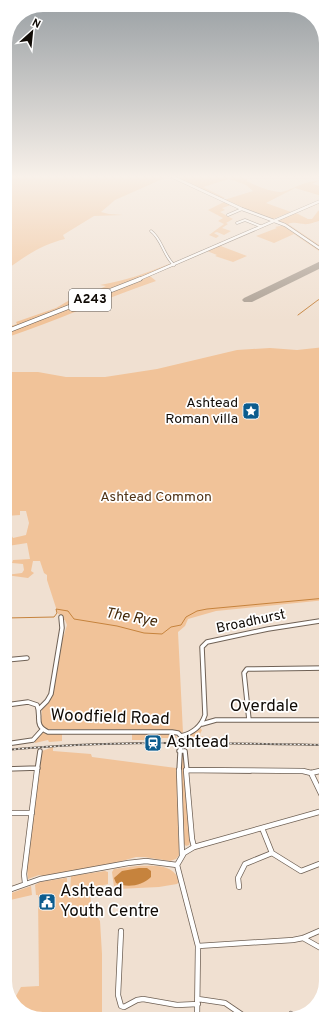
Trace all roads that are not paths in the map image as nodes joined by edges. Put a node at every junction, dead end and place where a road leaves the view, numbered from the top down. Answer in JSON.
{"nodes":[{"id":1,"x":257,"y":225,"type":"edge"},
{"id":2,"x":263,"y":225,"type":"edge"},
{"id":3,"x":282,"y":225,"type":"edge"},
{"id":4,"x":260,"y":226,"type":"junction"},
{"id":5,"x":151,"y":231,"type":"dead end"},
{"id":6,"x":319,"y":248,"type":"edge"},
{"id":7,"x":174,"y":265,"type":"junction"},
{"id":8,"x":12,"y":330,"type":"edge"},
{"id":9,"x":61,"y":618,"type":"dead end"},
{"id":10,"x":319,"y":621,"type":"edge"},
{"id":11,"x":27,"y":658,"type":"dead end"},
{"id":12,"x":12,"y":659,"type":"edge"},
{"id":13,"x":319,"y":668,"type":"edge"},
{"id":14,"x":12,"y":705,"type":"edge"},
{"id":15,"x":39,"y":709,"type":"junction"},
{"id":16,"x":205,"y":715,"type":"junction"},
{"id":17,"x":212,"y":720,"type":"junction"},
{"id":18,"x":249,"y":720,"type":"junction"},
{"id":19,"x":319,"y":720,"type":"edge"},
{"id":20,"x":202,"y":724,"type":"junction"},
{"id":21,"x":42,"y":730,"type":"junction"},
{"id":22,"x":181,"y":736,"type":"junction"},
{"id":23,"x":12,"y":743,"type":"edge"},
{"id":24,"x":40,"y":751,"type":"dead end"},
{"id":25,"x":179,"y":751,"type":"junction"},
{"id":26,"x":38,"y":768,"type":"junction"},
{"id":27,"x":12,"y":769,"type":"edge"},
{"id":28,"x":186,"y":770,"type":"junction"},
{"id":29,"x":319,"y":770,"type":"edge"},
{"id":30,"x":311,"y":773,"type":"junction"},
{"id":31,"x":319,"y":790,"type":"edge"},
{"id":32,"x":319,"y":812,"type":"edge"},
{"id":33,"x":12,"y":813,"type":"edge"},
{"id":34,"x":32,"y":813,"type":"junction"},
{"id":35,"x":262,"y":828,"type":"junction"},
{"id":36,"x":182,"y":843,"type":"junction"},
{"id":37,"x":194,"y":846,"type":"junction"},
{"id":38,"x":188,"y":850,"type":"junction"},
{"id":39,"x":272,"y":853,"type":"junction"},
{"id":40,"x":182,"y":857,"type":"junction"},
{"id":41,"x":319,"y":864,"type":"dead end"},
{"id":42,"x":177,"y":865,"type":"junction"},
{"id":43,"x":25,"y":883,"type":"junction"},
{"id":44,"x":239,"y":887,"type":"dead end"},
{"id":45,"x":12,"y":888,"type":"edge"},
{"id":46,"x":121,"y":931,"type":"dead end"},
{"id":47,"x":319,"y":931,"type":"edge"},
{"id":48,"x":303,"y":938,"type":"junction"},
{"id":49,"x":198,"y":946,"type":"junction"},
{"id":50,"x":319,"y":947,"type":"edge"},
{"id":51,"x":198,"y":1002,"type":"junction"},
{"id":52,"x":197,"y":1012,"type":"edge"},
{"id":53,"x":239,"y":1012,"type":"edge"}],
"edges":[{"from":1,"to":4,"type":"street"},
{"from":2,"to":4,"type":"highway","number":"A243"},
{"from":3,"to":6,"type":"main road"},
{"from":4,"to":7,"type":"highway","number":"A243"},
{"from":5,"to":7,"type":"street"},
{"from":7,"to":8,"type":"highway","number":"A243"},
{"from":9,"to":15,"type":"street"},
{"from":10,"to":16,"type":"street","name":"Broadhurst"},
{"from":11,"to":12,"type":"street"},
{"from":13,"to":18,"type":"street"},
{"from":14,"to":15,"type":"street"},
{"from":15,"to":21,"type":"street","name":"Woodfield Road"},
{"from":16,"to":17,"type":"street"},
{"from":16,"to":20,"type":"street","name":"Broadhurst"},
{"from":17,"to":18,"type":"street","name":"Overdale"},
{"from":17,"to":20,"type":"street","name":"Overdale"},
{"from":18,"to":19,"type":"street","name":"Overdale"},
{"from":20,"to":22,"type":"street"},
{"from":21,"to":22,"type":"street","name":"Woodfield Road"},
{"from":21,"to":23,"type":"street"},
{"from":22,"to":25,"type":"street"},
{"from":24,"to":26,"type":"street"},
{"from":25,"to":28,"type":"street"},
{"from":25,"to":36,"type":"street"},
{"from":26,"to":27,"type":"street"},
{"from":26,"to":34,"type":"street"},
{"from":28,"to":30,"type":"street"},
{"from":28,"to":37,"type":"street"},
{"from":29,"to":30,"type":"street"},
{"from":30,"to":31,"type":"street"},
{"from":32,"to":35,"type":"street"},
{"from":33,"to":34,"type":"street"},
{"from":34,"to":43,"type":"street"},
{"from":35,"to":37,"type":"street"},
{"from":35,"to":39,"type":"street"},
{"from":36,"to":38,"type":"street"},
{"from":36,"to":40,"type":"street"},
{"from":37,"to":38,"type":"street"},
{"from":38,"to":40,"type":"street"},
{"from":39,"to":41,"type":"street"},
{"from":39,"to":44,"type":"street"},
{"from":40,"to":42,"type":"street"},
{"from":42,"to":43,"type":"street"},
{"from":42,"to":49,"type":"street"},
{"from":43,"to":45,"type":"street"},
{"from":46,"to":51,"type":"street"},
{"from":47,"to":48,"type":"street"},
{"from":48,"to":49,"type":"street"},
{"from":48,"to":50,"type":"street"},
{"from":49,"to":51,"type":"street"},
{"from":51,"to":52,"type":"street"},
{"from":51,"to":53,"type":"street"}]}
